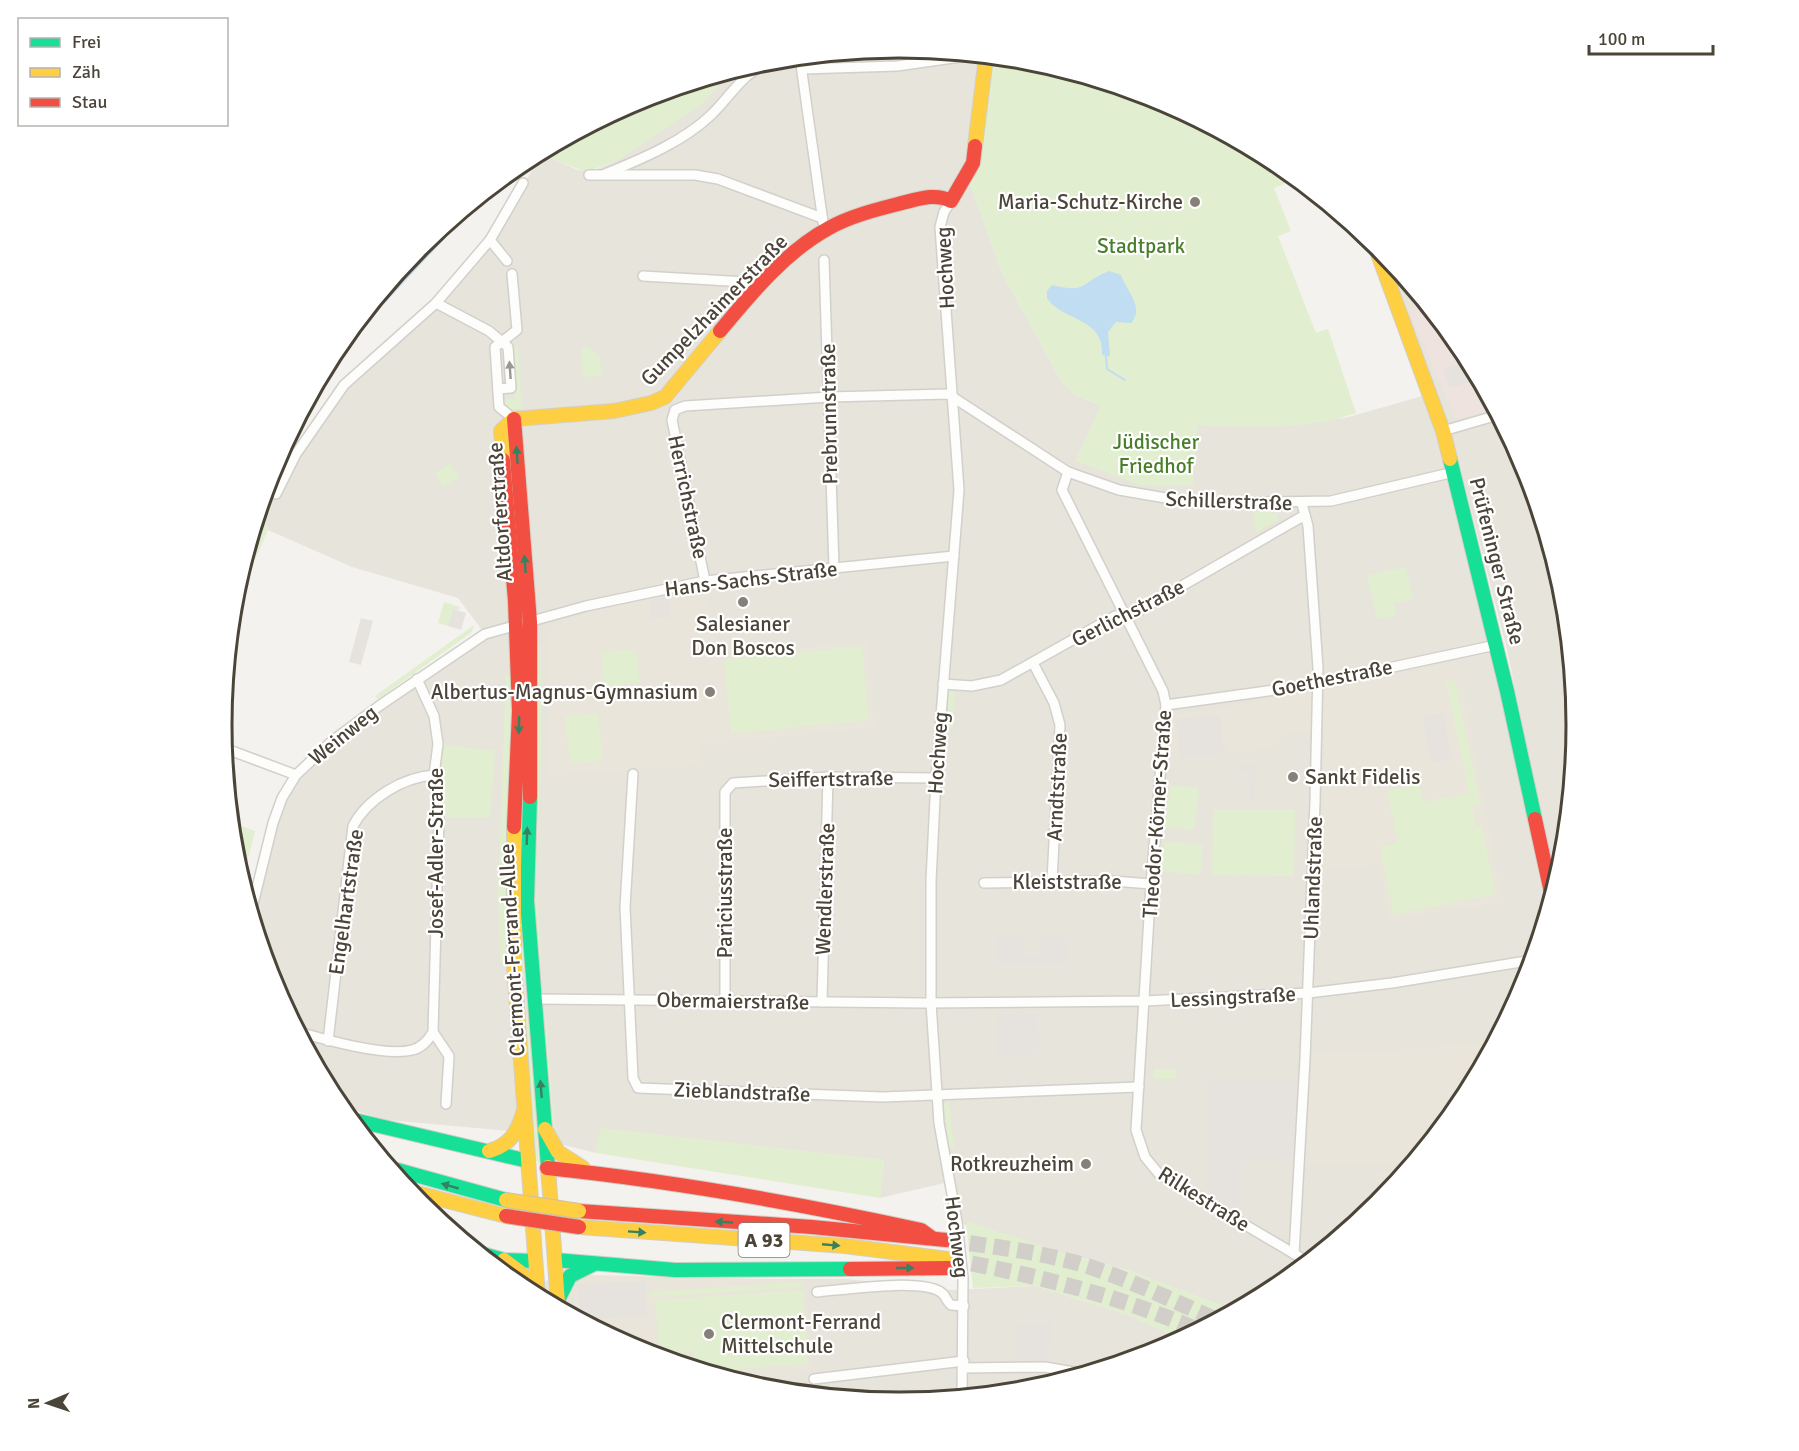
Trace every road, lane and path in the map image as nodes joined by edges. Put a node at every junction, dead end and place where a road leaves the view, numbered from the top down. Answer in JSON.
{"nodes":[{"id":1,"x":940,"y":60,"type":"edge"},
{"id":2,"x":985,"y":64,"type":"edge"},
{"id":3,"x":802,"y":66,"type":"edge"},
{"id":4,"x":803,"y":69,"type":"junction"},
{"id":5,"x":746,"y":76,"type":"edge"},
{"id":6,"x":589,"y":175,"type":"dead end"},
{"id":7,"x":600,"y":176,"type":"junction"},
{"id":8,"x":523,"y":183,"type":"dead end"},
{"id":9,"x":951,"y":201,"type":"junction"},
{"id":10,"x":824,"y":224,"type":"junction"},
{"id":11,"x":490,"y":240,"type":"junction"},
{"id":12,"x":824,"y":260,"type":"dead end"},
{"id":13,"x":507,"y":261,"type":"dead end"},
{"id":14,"x":1383,"y":266,"type":"edge"},
{"id":15,"x":512,"y":274,"type":"dead end"},
{"id":16,"x":643,"y":276,"type":"dead end"},
{"id":17,"x":764,"y":283,"type":"junction"},
{"id":18,"x":436,"y":303,"type":"junction"},
{"id":19,"x":503,"y":342,"type":"junction"},
{"id":20,"x":829,"y":397,"type":"junction"},
{"id":21,"x":954,"y":400,"type":"junction"},
{"id":22,"x":499,"y":407,"type":"junction"},
{"id":23,"x":1491,"y":417,"type":"edge"},
{"id":24,"x":514,"y":419,"type":"junction"},
{"id":25,"x":501,"y":431,"type":"junction"},
{"id":26,"x":1443,"y":431,"type":"junction"},
{"id":27,"x":1068,"y":472,"type":"junction"},
{"id":28,"x":1454,"y":472,"type":"junction"},
{"id":29,"x":276,"y":494,"type":"dead end"},
{"id":30,"x":1302,"y":504,"type":"junction"},
{"id":31,"x":1305,"y":515,"type":"junction"},
{"id":32,"x":954,"y":556,"type":"junction"},
{"id":33,"x":834,"y":568,"type":"junction"},
{"id":34,"x":705,"y":581,"type":"junction"},
{"id":35,"x":1124,"y":614,"type":"junction"},
{"id":36,"x":523,"y":623,"type":"junction"},
{"id":37,"x":1496,"y":645,"type":"junction"},
{"id":38,"x":1033,"y":663,"type":"junction"},
{"id":39,"x":417,"y":679,"type":"junction"},
{"id":40,"x":1317,"y":682,"type":"junction"},
{"id":41,"x":943,"y":684,"type":"junction"},
{"id":42,"x":1166,"y":705,"type":"junction"},
{"id":43,"x":233,"y":751,"type":"edge"},
{"id":44,"x":633,"y":774,"type":"dead end"},
{"id":45,"x":296,"y":775,"type":"junction"},
{"id":46,"x":434,"y":775,"type":"junction"},
{"id":47,"x":828,"y":777,"type":"junction"},
{"id":48,"x":936,"y":778,"type":"junction"},
{"id":49,"x":727,"y":787,"type":"joint"},
{"id":50,"x":1548,"y":880,"type":"edge"},
{"id":51,"x":1052,"y":881,"type":"junction"},
{"id":52,"x":984,"y":883,"type":"dead end"},
{"id":53,"x":1151,"y":884,"type":"junction"},
{"id":54,"x":255,"y":899,"type":"edge"},
{"id":55,"x":1523,"y":962,"type":"edge"},
{"id":56,"x":1308,"y":993,"type":"junction"},
{"id":57,"x":534,"y":999,"type":"junction"},
{"id":58,"x":628,"y":999,"type":"junction"},
{"id":59,"x":725,"y":1000,"type":"junction"},
{"id":60,"x":1144,"y":1001,"type":"junction"},
{"id":61,"x":822,"y":1002,"type":"junction"},
{"id":62,"x":931,"y":1003,"type":"junction"},
{"id":63,"x":433,"y":1032,"type":"junction"},
{"id":64,"x":309,"y":1035,"type":"edge"},
{"id":65,"x":328,"y":1041,"type":"junction"},
{"id":66,"x":1139,"y":1088,"type":"junction"},
{"id":67,"x":936,"y":1095,"type":"junction"},
{"id":68,"x":446,"y":1104,"type":"dead end"},
{"id":69,"x":524,"y":1110,"type":"junction"},
{"id":70,"x":363,"y":1123,"type":"edge"},
{"id":71,"x":544,"y":1129,"type":"junction"},
{"id":72,"x":489,"y":1151,"type":"junction"},
{"id":73,"x":528,"y":1161,"type":"junction"},
{"id":74,"x":548,"y":1168,"type":"junction"},
{"id":75,"x":590,"y":1171,"type":"junction"},
{"id":76,"x":405,"y":1173,"type":"edge"},
{"id":77,"x":530,"y":1187,"type":"junction"},
{"id":78,"x":426,"y":1195,"type":"edge"},
{"id":79,"x":554,"y":1240,"type":"junction"},
{"id":80,"x":1294,"y":1254,"type":"junction"},
{"id":81,"x":498,"y":1258,"type":"edge"},
{"id":82,"x":1301,"y":1258,"type":"edge"},
{"id":83,"x":504,"y":1260,"type":"junction"},
{"id":84,"x":555,"y":1260,"type":"junction"},
{"id":85,"x":535,"y":1261,"type":"junction"},
{"id":86,"x":592,"y":1265,"type":"junction"},
{"id":87,"x":523,"y":1276,"type":"edge"},
{"id":88,"x":537,"y":1285,"type":"edge"},
{"id":89,"x":817,"y":1292,"type":"dead end"},
{"id":90,"x":558,"y":1298,"type":"edge"},
{"id":91,"x":560,"y":1299,"type":"edge"},
{"id":92,"x":964,"y":1306,"type":"junction"},
{"id":93,"x":963,"y":1365,"type":"junction"},
{"id":94,"x":1068,"y":1371,"type":"edge"},
{"id":95,"x":814,"y":1379,"type":"dead end"},
{"id":96,"x":962,"y":1389,"type":"edge"}],
"edges":[{"from":1,"to":4,"type":"street"},
{"from":2,"to":9,"type":"main road"},
{"from":3,"to":4,"type":"street"},
{"from":4,"to":10,"type":"street"},
{"from":5,"to":7,"type":"street"},
{"from":6,"to":7,"type":"street"},
{"from":7,"to":10,"type":"street"},
{"from":8,"to":11,"type":"street"},
{"from":9,"to":10,"type":"main road","name":"Gumpelzhaimerstraße"},
{"from":9,"to":21,"type":"street","name":"Hochweg"},
{"from":10,"to":17,"type":"main road","name":"Gumpelzhaimerstraße"},
{"from":11,"to":13,"type":"street"},
{"from":11,"to":18,"type":"street"},
{"from":12,"to":20,"type":"street","name":"Prebrunnstraße"},
{"from":14,"to":26,"type":"main road","name":"Prüfeninger Straße"},
{"from":15,"to":19,"type":"street","name":"Altdorferstraße"},
{"from":16,"to":17,"type":"street"},
{"from":17,"to":24,"type":"main road","name":"Gumpelzhaimerstraße"},
{"from":18,"to":19,"type":"street"},
{"from":18,"to":29,"type":"street"},
{"from":19,"to":22,"type":"street","name":"Altdorferstraße"},
{"from":20,"to":21,"type":"street"},
{"from":20,"to":33,"type":"street","name":"Prebrunnstraße"},
{"from":20,"to":34,"type":"street","name":"Herrichstraße"},
{"from":21,"to":27,"type":"street","name":"Schillerstraße"},
{"from":21,"to":32,"type":"street","name":"Hochweg"},
{"from":22,"to":24,"type":"street","name":"Altdorferstraße"},
{"from":22,"to":25,"type":"street","name":"Altdorferstraße"},
{"from":23,"to":26,"type":"street"},
{"from":24,"to":25,"type":"main road"},
{"from":36,"to":24,"type":"main road","name":"Altdorferstraße","one_way":true},
{"from":25,"to":36,"type":"main road","name":"Altdorferstraße"},
{"from":26,"to":28,"type":"main road","name":"Prüfeninger Straße"},
{"from":27,"to":30,"type":"street","name":"Schillerstraße"},
{"from":27,"to":35,"type":"street","name":"Theodor-Körner-Straße"},
{"from":28,"to":30,"type":"street","name":"Schillerstraße"},
{"from":28,"to":37,"type":"main road","name":"Prüfeninger Straße"},
{"from":30,"to":31,"type":"street","name":"Uhlandstraße"},
{"from":31,"to":35,"type":"street","name":"Gerlichstraße"},
{"from":31,"to":40,"type":"street","name":"Uhlandstraße"},
{"from":32,"to":33,"type":"street","name":"Hans-Sachs-Straße"},
{"from":32,"to":41,"type":"street","name":"Hochweg"},
{"from":33,"to":34,"type":"street","name":"Hans-Sachs-Straße"},
{"from":34,"to":36,"type":"street","name":"Hans-Sachs-Straße"},
{"from":35,"to":38,"type":"street","name":"Gerlichstraße"},
{"from":35,"to":42,"type":"street","name":"Theodor-Körner-Straße"},
{"from":36,"to":39,"type":"street","name":"Weinweg"},
{"from":57,"to":36,"type":"main road","name":"Clermont-Ferrand-Allee","one_way":true},
{"from":36,"to":69,"type":"main road","name":"Clermont-Ferrand-Allee","one_way":true},
{"from":37,"to":40,"type":"street","name":"Goethestraße"},
{"from":37,"to":50,"type":"main road","name":"Prüfeninger Straße"},
{"from":38,"to":41,"type":"street","name":"Gerlichstraße"},
{"from":38,"to":51,"type":"street","name":"Arndtstraße"},
{"from":39,"to":45,"type":"street","name":"Weinweg"},
{"from":39,"to":46,"type":"street","name":"Josef-Adler-Straße"},
{"from":40,"to":42,"type":"street","name":"Goethestraße"},
{"from":40,"to":56,"type":"street","name":"Uhlandstraße"},
{"from":41,"to":48,"type":"street","name":"Hochweg"},
{"from":42,"to":53,"type":"street","name":"Theodor-Körner-Straße"},
{"from":43,"to":45,"type":"street"},
{"from":44,"to":58,"type":"street"},
{"from":45,"to":54,"type":"street","name":"Weinweg"},
{"from":46,"to":63,"type":"street","name":"Josef-Adler-Straße"},
{"from":46,"to":65,"type":"street","name":"Engelhartstraße"},
{"from":47,"to":48,"type":"street","name":"Seiffertstraße"},
{"from":47,"to":49,"type":"street","name":"Seiffertstraße"},
{"from":47,"to":61,"type":"street","name":"Wendlerstraße"},
{"from":48,"to":62,"type":"street","name":"Hochweg"},
{"from":49,"to":59,"type":"street","name":"Pariciusstraße"},
{"from":51,"to":52,"type":"street","name":"Kleiststraße"},
{"from":51,"to":53,"type":"street","name":"Kleiststraße"},
{"from":53,"to":60,"type":"street","name":"Theodor-Körner-Straße"},
{"from":55,"to":56,"type":"street","name":"Lessingstraße"},
{"from":56,"to":60,"type":"street","name":"Lessingstraße"},
{"from":56,"to":80,"type":"street","name":"Uhlandstraße"},
{"from":57,"to":58,"type":"street","name":"Obermaierstraße"},
{"from":71,"to":57,"type":"main road","name":"Clermont-Ferrand-Allee","one_way":true},
{"from":58,"to":59,"type":"street","name":"Obermaierstraße"},
{"from":58,"to":67,"type":"street","name":"Zieblandstraße"},
{"from":59,"to":61,"type":"street","name":"Obermaierstraße"},
{"from":60,"to":62,"type":"street","name":"Lessingstraße"},
{"from":60,"to":66,"type":"street","name":"Rilkestraße"},
{"from":61,"to":62,"type":"street","name":"Obermaierstraße"},
{"from":62,"to":67,"type":"street","name":"Hochweg"},
{"from":63,"to":65,"type":"street"},
{"from":63,"to":68,"type":"street"},
{"from":64,"to":65,"type":"street"},
{"from":66,"to":67,"type":"street"},
{"from":66,"to":80,"type":"street","name":"Rilkestraße"},
{"from":67,"to":92,"type":"street","name":"Hochweg"},
{"from":69,"to":72,"type":"main road"},
{"from":69,"to":73,"type":"main road","name":"Clermont-Ferrand-Allee"},
{"from":70,"to":72,"type":"main road"},
{"from":71,"to":74,"type":"main road","name":"Clermont-Ferrand-Allee"},
{"from":71,"to":75,"type":"main road"},
{"from":72,"to":73,"type":"main road"},
{"from":73,"to":74,"type":"main road"},
{"from":73,"to":77,"type":"main road","name":"Clermont-Ferrand-Allee"},
{"from":74,"to":75,"type":"main road"},
{"from":74,"to":77,"type":"main road"},
{"from":74,"to":79,"type":"main road","name":"Clermont-Ferrand-Allee"},
{"from":75,"to":76,"type":"main road","number":"A 93","one_way":true,"bridge":true},
{"from":77,"to":85,"type":"main road","name":"Clermont-Ferrand-Allee"},
{"from":78,"to":86,"type":"main road","number":"A 93","bridge":true},
{"from":79,"to":84,"type":"main road","name":"Clermont-Ferrand-Allee"},
{"from":79,"to":85,"type":"main road"},
{"from":80,"to":82,"type":"street","name":"Rilkestraße"},
{"from":81,"to":83,"type":"main road"},
{"from":83,"to":85,"type":"main road"},
{"from":83,"to":87,"type":"main road"},
{"from":84,"to":85,"type":"main road"},
{"from":84,"to":86,"type":"main road"},
{"from":84,"to":90,"type":"main road","name":"Clermont-Ferrand-Allee"},
{"from":85,"to":88,"type":"main road","name":"Clermont-Ferrand-Allee"},
{"from":86,"to":91,"type":"main road"},
{"from":89,"to":92,"type":"street","name":"Hochweg"},
{"from":92,"to":93,"type":"street","name":"Hochweg"},
{"from":93,"to":94,"type":"street"},
{"from":93,"to":95,"type":"street"},
{"from":93,"to":96,"type":"street","name":"Hochweg"}]}
